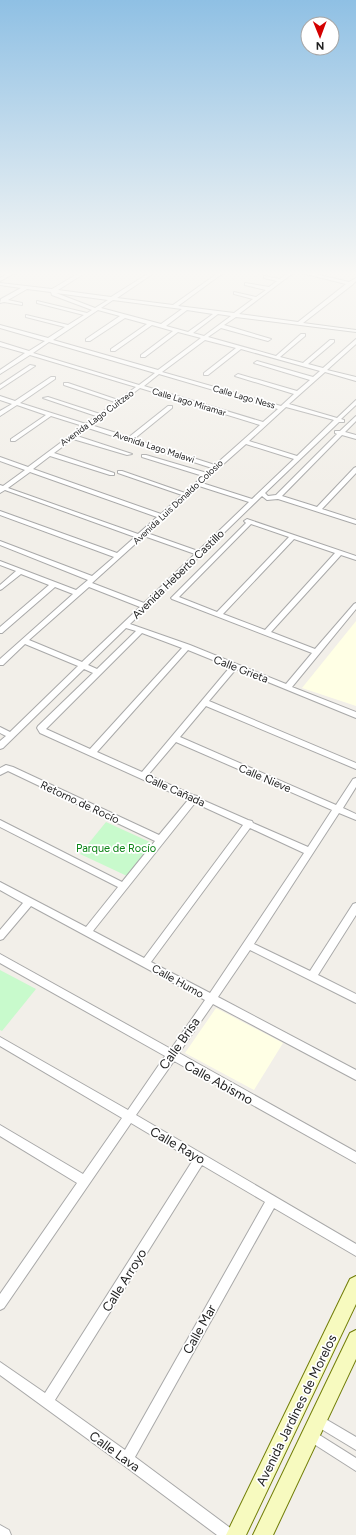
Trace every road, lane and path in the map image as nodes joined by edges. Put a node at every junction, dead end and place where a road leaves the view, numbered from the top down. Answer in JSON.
{"nodes":[{"id":1,"x":2,"y":345,"type":"edge"},
{"id":2,"x":42,"y":345,"type":"edge"},
{"id":3,"x":64,"y":345,"type":"edge"},
{"id":4,"x":121,"y":345,"type":"edge"},
{"id":5,"x":157,"y":345,"type":"edge"},
{"id":6,"x":195,"y":345,"type":"edge"},
{"id":7,"x":227,"y":345,"type":"edge"},
{"id":8,"x":292,"y":345,"type":"edge"},
{"id":9,"x":328,"y":345,"type":"edge"},
{"id":10,"x":352,"y":345,"type":"edge"},
{"id":11,"x":239,"y":348,"type":"junction"},
{"id":12,"x":113,"y":350,"type":"dead end"},
{"id":13,"x":30,"y":353,"type":"junction"},
{"id":14,"x":142,"y":356,"type":"dead end"},
{"id":15,"x":276,"y":358,"type":"junction"},
{"id":16,"x":257,"y":363,"type":"dead end"},
{"id":17,"x":304,"y":365,"type":"junction"},
{"id":18,"x":32,"y":366,"type":"dead end"},
{"id":19,"x":323,"y":370,"type":"junction"},
{"id":20,"x":0,"y":372,"type":"edge"},
{"id":21,"x":159,"y":373,"type":"junction"},
{"id":22,"x":206,"y":374,"type":"dead end"},
{"id":23,"x":238,"y":376,"type":"dead end"},
{"id":24,"x":53,"y":378,"type":"dead end"},
{"id":25,"x":314,"y":379,"type":"junction"},
{"id":26,"x":356,"y":379,"type":"edge"},
{"id":27,"x":66,"y":384,"type":"dead end"},
{"id":28,"x":0,"y":387,"type":"edge"},
{"id":29,"x":140,"y":387,"type":"junction"},
{"id":30,"x":297,"y":393,"type":"junction"},
{"id":31,"x":0,"y":398,"type":"edge"},
{"id":32,"x":46,"y":398,"type":"dead end"},
{"id":33,"x":120,"y":402,"type":"junction"},
{"id":34,"x":16,"y":403,"type":"junction"},
{"id":35,"x":355,"y":404,"type":"edge"},
{"id":36,"x":283,"y":406,"type":"junction"},
{"id":37,"x":170,"y":407,"type":"dead end"},
{"id":38,"x":0,"y":414,"type":"edge"},
{"id":39,"x":51,"y":414,"type":"junction"},
{"id":40,"x":101,"y":416,"type":"junction"},
{"id":41,"x":356,"y":418,"type":"edge"},
{"id":42,"x":339,"y":420,"type":"junction"},
{"id":43,"x":351,"y":423,"type":"junction"},
{"id":44,"x":263,"y":424,"type":"junction"},
{"id":45,"x":88,"y":426,"type":"junction"},
{"id":46,"x":328,"y":430,"type":"junction"},
{"id":47,"x":341,"y":433,"type":"junction"},
{"id":48,"x":72,"y":436,"type":"junction"},
{"id":49,"x":356,"y":437,"type":"edge"},
{"id":50,"x":131,"y":439,"type":"junction"},
{"id":51,"x":13,"y":440,"type":"dead end"},
{"id":52,"x":244,"y":441,"type":"junction"},
{"id":53,"x":316,"y":441,"type":"junction"},
{"id":54,"x":329,"y":445,"type":"junction"},
{"id":55,"x":50,"y":454,"type":"junction"},
{"id":56,"x":128,"y":454,"type":"dead end"},
{"id":57,"x":144,"y":456,"type":"dead end"},
{"id":58,"x":298,"y":458,"type":"junction"},
{"id":59,"x":0,"y":459,"type":"edge"},
{"id":60,"x":216,"y":467,"type":"junction"},
{"id":61,"x":356,"y":469,"type":"edge"},
{"id":62,"x":30,"y":470,"type":"junction"},
{"id":63,"x":120,"y":472,"type":"dead end"},
{"id":64,"x":112,"y":474,"type":"dead end"},
{"id":65,"x":207,"y":475,"type":"junction"},
{"id":66,"x":198,"y":484,"type":"junction"},
{"id":67,"x":1,"y":489,"type":"edge"},
{"id":68,"x":263,"y":492,"type":"junction"},
{"id":69,"x":186,"y":494,"type":"junction"},
{"id":70,"x":278,"y":497,"type":"junction"},
{"id":71,"x":254,"y":502,"type":"junction"},
{"id":72,"x":318,"y":510,"type":"junction"},
{"id":73,"x":0,"y":513,"type":"edge"},
{"id":74,"x":162,"y":517,"type":"junction"},
{"id":75,"x":236,"y":519,"type":"junction"},
{"id":76,"x":250,"y":522,"type":"junction"},
{"id":77,"x":356,"y":522,"type":"edge"},
{"id":78,"x":141,"y":535,"type":"junction"},
{"id":79,"x":293,"y":537,"type":"junction"},
{"id":80,"x":0,"y":543,"type":"edge"},
{"id":81,"x":340,"y":552,"type":"junction"},
{"id":82,"x":200,"y":554,"type":"junction"},
{"id":83,"x":118,"y":556,"type":"junction"},
{"id":84,"x":356,"y":558,"type":"edge"},
{"id":85,"x":0,"y":563,"type":"edge"},
{"id":86,"x":20,"y":571,"type":"junction"},
{"id":87,"x":90,"y":581,"type":"junction"},
{"id":88,"x":54,"y":584,"type":"junction"},
{"id":89,"x":0,"y":588,"type":"edge"},
{"id":90,"x":77,"y":593,"type":"junction"},
{"id":91,"x":356,"y":604,"type":"edge"},
{"id":92,"x":145,"y":606,"type":"junction"},
{"id":93,"x":219,"y":614,"type":"junction"},
{"id":94,"x":125,"y":625,"type":"junction"},
{"id":95,"x":141,"y":630,"type":"junction"},
{"id":96,"x":0,"y":631,"type":"edge"},
{"id":97,"x":266,"y":633,"type":"junction"},
{"id":98,"x":25,"y":641,"type":"junction"},
{"id":99,"x":187,"y":648,"type":"junction"},
{"id":100,"x":316,"y":652,"type":"junction"},
{"id":101,"x":0,"y":663,"type":"edge"},
{"id":102,"x":83,"y":666,"type":"junction"},
{"id":103,"x":234,"y":667,"type":"junction"},
{"id":104,"x":98,"y":672,"type":"junction"},
{"id":105,"x":288,"y":687,"type":"junction"},
{"id":106,"x":204,"y":702,"type":"junction"},
{"id":107,"x":356,"y":715,"type":"edge"},
{"id":108,"x":0,"y":730,"type":"edge"},
{"id":109,"x":12,"y":735,"type":"junction"},
{"id":110,"x":174,"y":738,"type":"junction"},
{"id":111,"x":0,"y":746,"type":"edge"},
{"id":112,"x":92,"y":752,"type":"junction"},
{"id":113,"x":356,"y":766,"type":"edge"},
{"id":114,"x":0,"y":772,"type":"edge"},
{"id":115,"x":144,"y":776,"type":"junction"},
{"id":116,"x":356,"y":781,"type":"edge"},
{"id":117,"x":194,"y":798,"type":"junction"},
{"id":118,"x":338,"y":809,"type":"junction"},
{"id":119,"x":356,"y":817,"type":"edge"},
{"id":120,"x":0,"y":823,"type":"edge"},
{"id":121,"x":249,"y":823,"type":"junction"},
{"id":122,"x":161,"y":840,"type":"junction"},
{"id":123,"x":310,"y":852,"type":"junction"},
{"id":124,"x":0,"y":886,"type":"edge"},
{"id":125,"x":123,"y":886,"type":"junction"},
{"id":126,"x":29,"y":902,"type":"junction"},
{"id":127,"x":356,"y":907,"type":"edge"},
{"id":128,"x":87,"y":932,"type":"junction"},
{"id":129,"x":0,"y":936,"type":"edge"},
{"id":130,"x":248,"y":945,"type":"junction"},
{"id":131,"x":0,"y":958,"type":"edge"},
{"id":132,"x":145,"y":963,"type":"junction"},
{"id":133,"x":312,"y":976,"type":"junction"},
{"id":134,"x":210,"y":999,"type":"junction"},
{"id":135,"x":356,"y":999,"type":"edge"},
{"id":136,"x":0,"y":1041,"type":"edge"},
{"id":137,"x":171,"y":1055,"type":"junction"},
{"id":138,"x":356,"y":1075,"type":"edge"},
{"id":139,"x":129,"y":1116,"type":"junction"},
{"id":140,"x":0,"y":1130,"type":"edge"},
{"id":141,"x":200,"y":1158,"type":"junction"},
{"id":142,"x":356,"y":1158,"type":"edge"},
{"id":143,"x":84,"y":1181,"type":"junction"},
{"id":144,"x":272,"y":1200,"type":"junction"},
{"id":145,"x":356,"y":1250,"type":"edge"},
{"id":146,"x":356,"y":1285,"type":"edge"},
{"id":147,"x":0,"y":1304,"type":"edge"},
{"id":148,"x":356,"y":1339,"type":"edge"},
{"id":149,"x":0,"y":1368,"type":"edge"},
{"id":150,"x":47,"y":1402,"type":"junction"},
{"id":151,"x":313,"y":1427,"type":"junction"},
{"id":152,"x":356,"y":1444,"type":"edge"},
{"id":153,"x":127,"y":1459,"type":"junction"},
{"id":154,"x":356,"y":1465,"type":"edge"},
{"id":155,"x":0,"y":1532,"type":"edge"},
{"id":156,"x":4,"y":1535,"type":"edge"},
{"id":157,"x":228,"y":1535,"type":"edge"},
{"id":158,"x":236,"y":1535,"type":"edge"},
{"id":159,"x":263,"y":1535,"type":"edge"}],
"edges":[{"from":1,"to":13,"type":"street","name":"Calle Lago Miramar"},
{"from":2,"to":13,"type":"street"},
{"from":3,"to":21,"type":"street","name":"Calle Lago Ness"},
{"from":4,"to":12,"type":"street"},
{"from":5,"to":14,"type":"street"},
{"from":6,"to":21,"type":"street","name":"Avenida Lago Cuitzeo"},
{"from":7,"to":11,"type":"street"},
{"from":8,"to":15,"type":"street"},
{"from":9,"to":17,"type":"street"},
{"from":10,"to":19,"type":"street","name":"Avenida Luis Donaldo Colosio"},
{"from":11,"to":15,"type":"street"},
{"from":11,"to":22,"type":"street"},
{"from":13,"to":20,"type":"street"},
{"from":13,"to":29,"type":"street","name":"Calle Lago Miramar"},
{"from":15,"to":17,"type":"street"},
{"from":16,"to":25,"type":"street"},
{"from":17,"to":19,"type":"street"},
{"from":18,"to":28,"type":"street"},
{"from":19,"to":25,"type":"street","name":"Avenida Luis Donaldo Colosio"},
{"from":19,"to":26,"type":"street"},
{"from":21,"to":29,"type":"street","name":"Avenida Lago Cuitzeo"},
{"from":21,"to":36,"type":"street","name":"Calle Lago Ness"},
{"from":23,"to":30,"type":"street"},
{"from":24,"to":34,"type":"street"},
{"from":25,"to":30,"type":"street","name":"Avenida Luis Donaldo Colosio"},
{"from":27,"to":33,"type":"street"},
{"from":29,"to":33,"type":"street","name":"Avenida Lago Cuitzeo"},
{"from":29,"to":44,"type":"street","name":"Calle Lago Miramar"},
{"from":30,"to":36,"type":"street","name":"Avenida Luis Donaldo Colosio"},
{"from":31,"to":34,"type":"street","name":"Avenida Lago Malawi"},
{"from":32,"to":40,"type":"street"},
{"from":33,"to":40,"type":"street","name":"Avenida Lago Cuitzeo"},
{"from":34,"to":38,"type":"street"},
{"from":34,"to":39,"type":"street","name":"Avenida Lago Malawi"},
{"from":35,"to":42,"type":"street","name":"Avenida Heberto Castillo"},
{"from":36,"to":42,"type":"street","name":"Calle Lago Ness"},
{"from":36,"to":44,"type":"street","name":"Avenida Luis Donaldo Colosio"},
{"from":37,"to":50,"type":"street"},
{"from":39,"to":45,"type":"street","name":"Avenida Lago Malawi"},
{"from":39,"to":51,"type":"street"},
{"from":40,"to":45,"type":"street","name":"Avenida Lago Cuitzeo"},
{"from":41,"to":43,"type":"street"},
{"from":42,"to":43,"type":"street","name":"Calle Lago Ness"},
{"from":42,"to":46,"type":"street","name":"Avenida Heberto Castillo"},
{"from":43,"to":47,"type":"street"},
{"from":44,"to":52,"type":"street","name":"Avenida Luis Donaldo Colosio"},
{"from":45,"to":48,"type":"street","name":"Avenida Lago Cuitzeo"},
{"from":45,"to":50,"type":"street","name":"Avenida Lago Malawi"},
{"from":46,"to":47,"type":"street"},
{"from":46,"to":53,"type":"street","name":"Avenida Heberto Castillo"},
{"from":47,"to":49,"type":"street"},
{"from":47,"to":54,"type":"street"},
{"from":48,"to":55,"type":"street","name":"Avenida Lago Cuitzeo"},
{"from":48,"to":56,"type":"street"},
{"from":50,"to":60,"type":"street","name":"Avenida Lago Malawi"},
{"from":52,"to":58,"type":"street"},
{"from":52,"to":60,"type":"street","name":"Avenida Luis Donaldo Colosio"},
{"from":53,"to":54,"type":"street"},
{"from":53,"to":58,"type":"street","name":"Avenida Heberto Castillo"},
{"from":54,"to":70,"type":"street"},
{"from":55,"to":62,"type":"street","name":"Avenida Lago Cuitzeo"},
{"from":55,"to":64,"type":"street"},
{"from":57,"to":65,"type":"street"},
{"from":58,"to":68,"type":"street","name":"Avenida Heberto Castillo"},
{"from":59,"to":62,"type":"street"},
{"from":60,"to":65,"type":"street","name":"Avenida Luis Donaldo Colosio"},
{"from":61,"to":72,"type":"street"},
{"from":62,"to":67,"type":"street","name":"Avenida Lago Cuitzeo"},
{"from":62,"to":74,"type":"street"},
{"from":63,"to":69,"type":"street"},
{"from":65,"to":66,"type":"street","name":"Avenida Luis Donaldo Colosio"},
{"from":66,"to":69,"type":"street","name":"Avenida Luis Donaldo Colosio"},
{"from":66,"to":71,"type":"street"},
{"from":67,"to":78,"type":"street"},
{"from":68,"to":70,"type":"street"},
{"from":68,"to":71,"type":"street","name":"Avenida Heberto Castillo"},
{"from":69,"to":74,"type":"street","name":"Avenida Luis Donaldo Colosio"},
{"from":70,"to":72,"type":"street"},
{"from":71,"to":75,"type":"street","name":"Avenida Heberto Castillo"},
{"from":72,"to":77,"type":"street"},
{"from":73,"to":83,"type":"street"},
{"from":74,"to":78,"type":"street","name":"Avenida Luis Donaldo Colosio"},
{"from":75,"to":76,"type":"street"},
{"from":75,"to":82,"type":"street","name":"Avenida Heberto Castillo"},
{"from":76,"to":79,"type":"street"},
{"from":76,"to":93,"type":"street"},
{"from":78,"to":82,"type":"street"},
{"from":78,"to":83,"type":"street","name":"Avenida Luis Donaldo Colosio"},
{"from":79,"to":81,"type":"street"},
{"from":79,"to":93,"type":"street"},
{"from":80,"to":87,"type":"street"},
{"from":81,"to":84,"type":"street"},
{"from":81,"to":97,"type":"street"},
{"from":82,"to":92,"type":"street","name":"Avenida Heberto Castillo"},
{"from":83,"to":87,"type":"street","name":"Avenida Luis Donaldo Colosio"},
{"from":85,"to":86,"type":"street"},
{"from":86,"to":88,"type":"street"},
{"from":86,"to":89,"type":"street"},
{"from":87,"to":90,"type":"street","name":"Avenida Luis Donaldo Colosio"},
{"from":87,"to":92,"type":"street"},
{"from":88,"to":90,"type":"street"},
{"from":88,"to":96,"type":"street"},
{"from":90,"to":98,"type":"street","name":"Avenida Luis Donaldo Colosio"},
{"from":91,"to":100,"type":"street"},
{"from":92,"to":94,"type":"street","name":"Avenida Heberto Castillo"},
{"from":93,"to":97,"type":"street"},
{"from":94,"to":95,"type":"street","name":"Calle Grieta"},
{"from":94,"to":102,"type":"street","name":"Avenida Heberto Castillo"},
{"from":95,"to":99,"type":"street","name":"Calle Grieta"},
{"from":95,"to":104,"type":"street"},
{"from":97,"to":100,"type":"street"},
{"from":98,"to":101,"type":"street","name":"Avenida Luis Donaldo Colosio"},
{"from":98,"to":102,"type":"street"},
{"from":99,"to":103,"type":"street","name":"Calle Grieta"},
{"from":99,"to":112,"type":"street"},
{"from":100,"to":105,"type":"street"},
{"from":102,"to":104,"type":"street"},
{"from":102,"to":109,"type":"street","name":"Avenida Heberto Castillo"},
{"from":103,"to":105,"type":"street","name":"Calle Grieta"},
{"from":103,"to":106,"type":"street"},
{"from":104,"to":112,"type":"street","name":"Calle Cañada"},
{"from":105,"to":107,"type":"street","name":"Calle Grieta"},
{"from":106,"to":110,"type":"street"},
{"from":106,"to":113,"type":"street"},
{"from":108,"to":109,"type":"street"},
{"from":109,"to":111,"type":"street","name":"Avenida Heberto Castillo"},
{"from":110,"to":115,"type":"street"},
{"from":110,"to":118,"type":"street","name":"Calle Nieve"},
{"from":112,"to":115,"type":"street","name":"Calle Cañada"},
{"from":114,"to":122,"type":"street","name":"Retorno de Rocío"},
{"from":115,"to":117,"type":"street","name":"Calle Cañada"},
{"from":116,"to":118,"type":"street","name":"Calle Brisa"},
{"from":117,"to":121,"type":"street","name":"Calle Cañada"},
{"from":117,"to":122,"type":"street"},
{"from":118,"to":119,"type":"street","name":"Calle Nieve"},
{"from":118,"to":123,"type":"street","name":"Calle Brisa"},
{"from":120,"to":125,"type":"street"},
{"from":121,"to":123,"type":"street","name":"Calle Cañada"},
{"from":121,"to":132,"type":"street"},
{"from":122,"to":125,"type":"street"},
{"from":123,"to":130,"type":"street","name":"Calle Brisa"},
{"from":124,"to":126,"type":"street","name":"Calle Humo"},
{"from":125,"to":128,"type":"street"},
{"from":126,"to":128,"type":"street","name":"Calle Humo"},
{"from":126,"to":129,"type":"street"},
{"from":127,"to":133,"type":"street"},
{"from":128,"to":132,"type":"street","name":"Calle Humo"},
{"from":130,"to":133,"type":"street"},
{"from":130,"to":134,"type":"street","name":"Calle Brisa"},
{"from":131,"to":137,"type":"street","name":"Calle Abismo"},
{"from":132,"to":134,"type":"street","name":"Calle Humo"},
{"from":133,"to":135,"type":"street"},
{"from":134,"to":137,"type":"street","name":"Calle Brisa"},
{"from":134,"to":138,"type":"street","name":"Calle Humo"},
{"from":136,"to":139,"type":"street","name":"Calle Rayo"},
{"from":137,"to":139,"type":"street","name":"Calle Brisa"},
{"from":137,"to":142,"type":"street","name":"Calle Abismo"},
{"from":139,"to":141,"type":"street","name":"Calle Rayo"},
{"from":139,"to":143,"type":"street","name":"Calle Brisa"},
{"from":140,"to":143,"type":"street"},
{"from":141,"to":144,"type":"street","name":"Calle Rayo"},
{"from":141,"to":150,"type":"street","name":"Calle Arroyo"},
{"from":143,"to":147,"type":"street","name":"Calle Brisa"},
{"from":144,"to":145,"type":"street","name":"Calle Rayo"},
{"from":144,"to":153,"type":"street","name":"Calle Mar"},
{"from":146,"to":158,"type":"main road","name":"Avenida Jardines de Morelos"},
{"from":148,"to":151,"type":"main road","name":"Avenida Jardines de Morelos"},
{"from":149,"to":150,"type":"street","name":"Calle Lava"},
{"from":150,"to":153,"type":"street","name":"Calle Lava"},
{"from":151,"to":152,"type":"street"},
{"from":151,"to":154,"type":"street"},
{"from":151,"to":159,"type":"main road","name":"Avenida Jardines de Morelos"},
{"from":153,"to":157,"type":"street","name":"Calle Lava"},
{"from":155,"to":156,"type":"street"}]}
